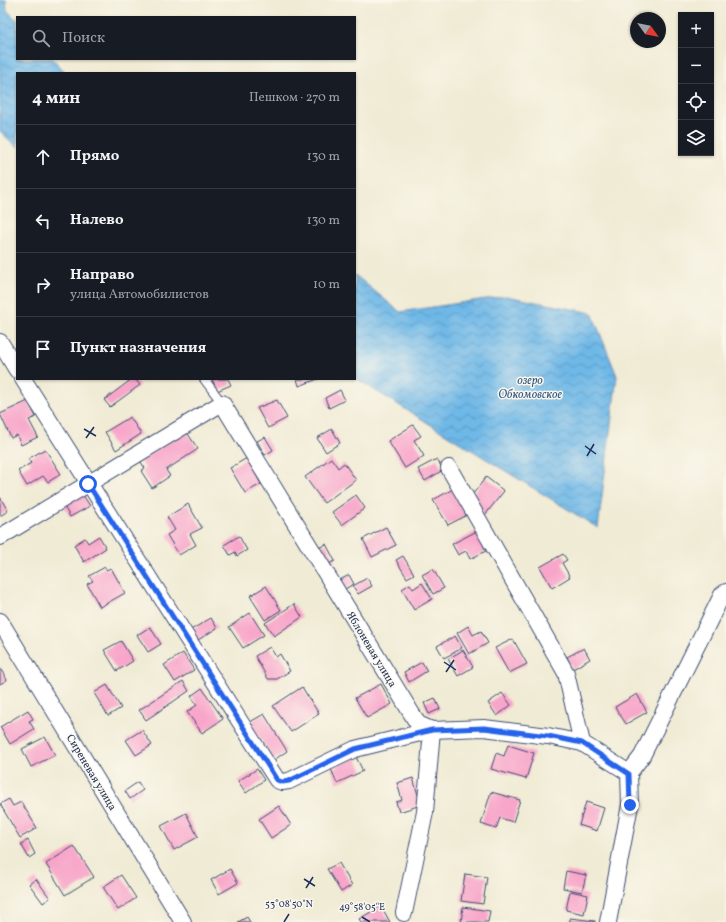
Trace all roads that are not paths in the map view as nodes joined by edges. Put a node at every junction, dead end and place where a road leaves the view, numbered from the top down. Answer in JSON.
{"nodes":[{"id":1,"x":0,"y":342,"type":"edge"},
{"id":2,"x":16,"y":368,"type":"edge"},
{"id":3,"x":24,"y":380,"type":"edge"},
{"id":4,"x":205,"y":380,"type":"edge"},
{"id":5,"x":222,"y":403,"type":"junction"},
{"id":6,"x":449,"y":468,"type":"dead end"},
{"id":7,"x":88,"y":484,"type":"junction"},
{"id":8,"x":0,"y":537,"type":"edge"},
{"id":9,"x":726,"y":592,"type":"edge"},
{"id":10,"x":0,"y":621,"type":"edge"},
{"id":11,"x":432,"y":730,"type":"junction"},
{"id":12,"x":582,"y":743,"type":"junction"},
{"id":13,"x":629,"y":774,"type":"junction"},
{"id":14,"x":404,"y":913,"type":"dead end"},
{"id":15,"x":183,"y":922,"type":"edge"},
{"id":16,"x":608,"y":922,"type":"edge"}],
"edges":[{"from":1,"to":2,"type":"street"},
{"from":3,"to":7,"type":"street"},
{"from":4,"to":5,"type":"lane"},
{"from":5,"to":7,"type":"street"},
{"from":5,"to":11,"type":"street","name":"Яблоневая улица"},
{"from":6,"to":12,"type":"street"},
{"from":7,"to":8,"type":"street"},
{"from":7,"to":11,"type":"street"},
{"from":9,"to":13,"type":"street"},
{"from":10,"to":15,"type":"street","name":"Сиреневая улица"},
{"from":11,"to":12,"type":"street"},
{"from":11,"to":14,"type":"street"},
{"from":12,"to":13,"type":"street"},
{"from":13,"to":16,"type":"street"}]}
